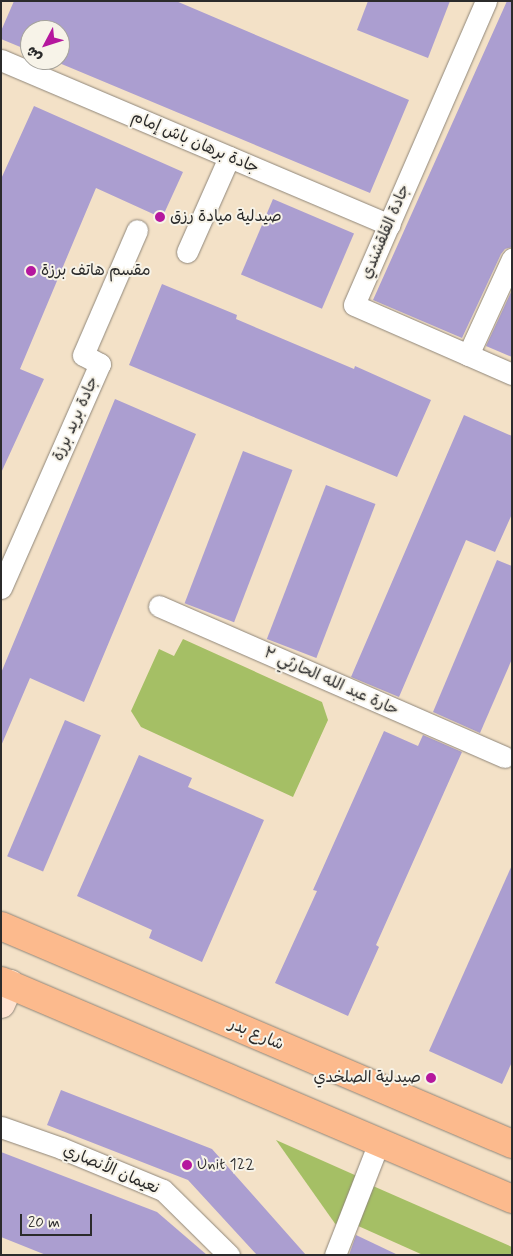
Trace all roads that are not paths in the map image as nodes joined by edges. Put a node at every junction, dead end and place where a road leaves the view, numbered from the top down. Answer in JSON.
{"nodes":[{"id":1,"x":486,"y":1,"type":"edge"},
{"id":2,"x":1,"y":60,"type":"edge"},
{"id":3,"x":229,"y":157,"type":"junction"},
{"id":4,"x":389,"y":225,"type":"junction"},
{"id":5,"x":137,"y":230,"type":"dead end"},
{"id":6,"x":187,"y":252,"type":"dead end"},
{"id":7,"x":512,"y":259,"type":"edge"},
{"id":8,"x":468,"y":355,"type":"junction"},
{"id":9,"x":512,"y":374,"type":"edge"},
{"id":10,"x":1,"y":588,"type":"edge"},
{"id":11,"x":159,"y":606,"type":"dead end"},
{"id":12,"x":504,"y":757,"type":"dead end"},
{"id":13,"x":1,"y":926,"type":"edge"},
{"id":14,"x":4,"y":990,"type":"edge"},
{"id":15,"x":1,"y":1127,"type":"edge"},
{"id":16,"x":378,"y":1142,"type":"junction"},
{"id":17,"x":512,"y":1144,"type":"edge"},
{"id":18,"x":512,"y":1199,"type":"edge"},
{"id":19,"x":229,"y":1255,"type":"edge"},
{"id":20,"x":335,"y":1255,"type":"edge"}],
"edges":[{"from":1,"to":4,"type":"street","name":"جادة القلقشندي"},
{"from":2,"to":3,"type":"street","name":"جادة برهان باش إمام"},
{"from":3,"to":4,"type":"street","name":"جادة برهان باش إمام"},
{"from":3,"to":6,"type":"street"},
{"from":4,"to":8,"type":"street","name":"جادة القلقشندي"},
{"from":5,"to":10,"type":"street","name":"جادة بريد برزة"},
{"from":7,"to":8,"type":"street"},
{"from":8,"to":9,"type":"street","name":"جادة القلقشندي"},
{"from":11,"to":12,"type":"street","name":"حارة عبد الله الحارثي ٣"},
{"from":13,"to":17,"type":"main road","name":"شارع بدر"},
{"from":14,"to":16,"type":"main road"},
{"from":15,"to":19,"type":"street","name":"نعيمان الأنصاري"},
{"from":16,"to":18,"type":"main road"},
{"from":16,"to":20,"type":"street"}]}
